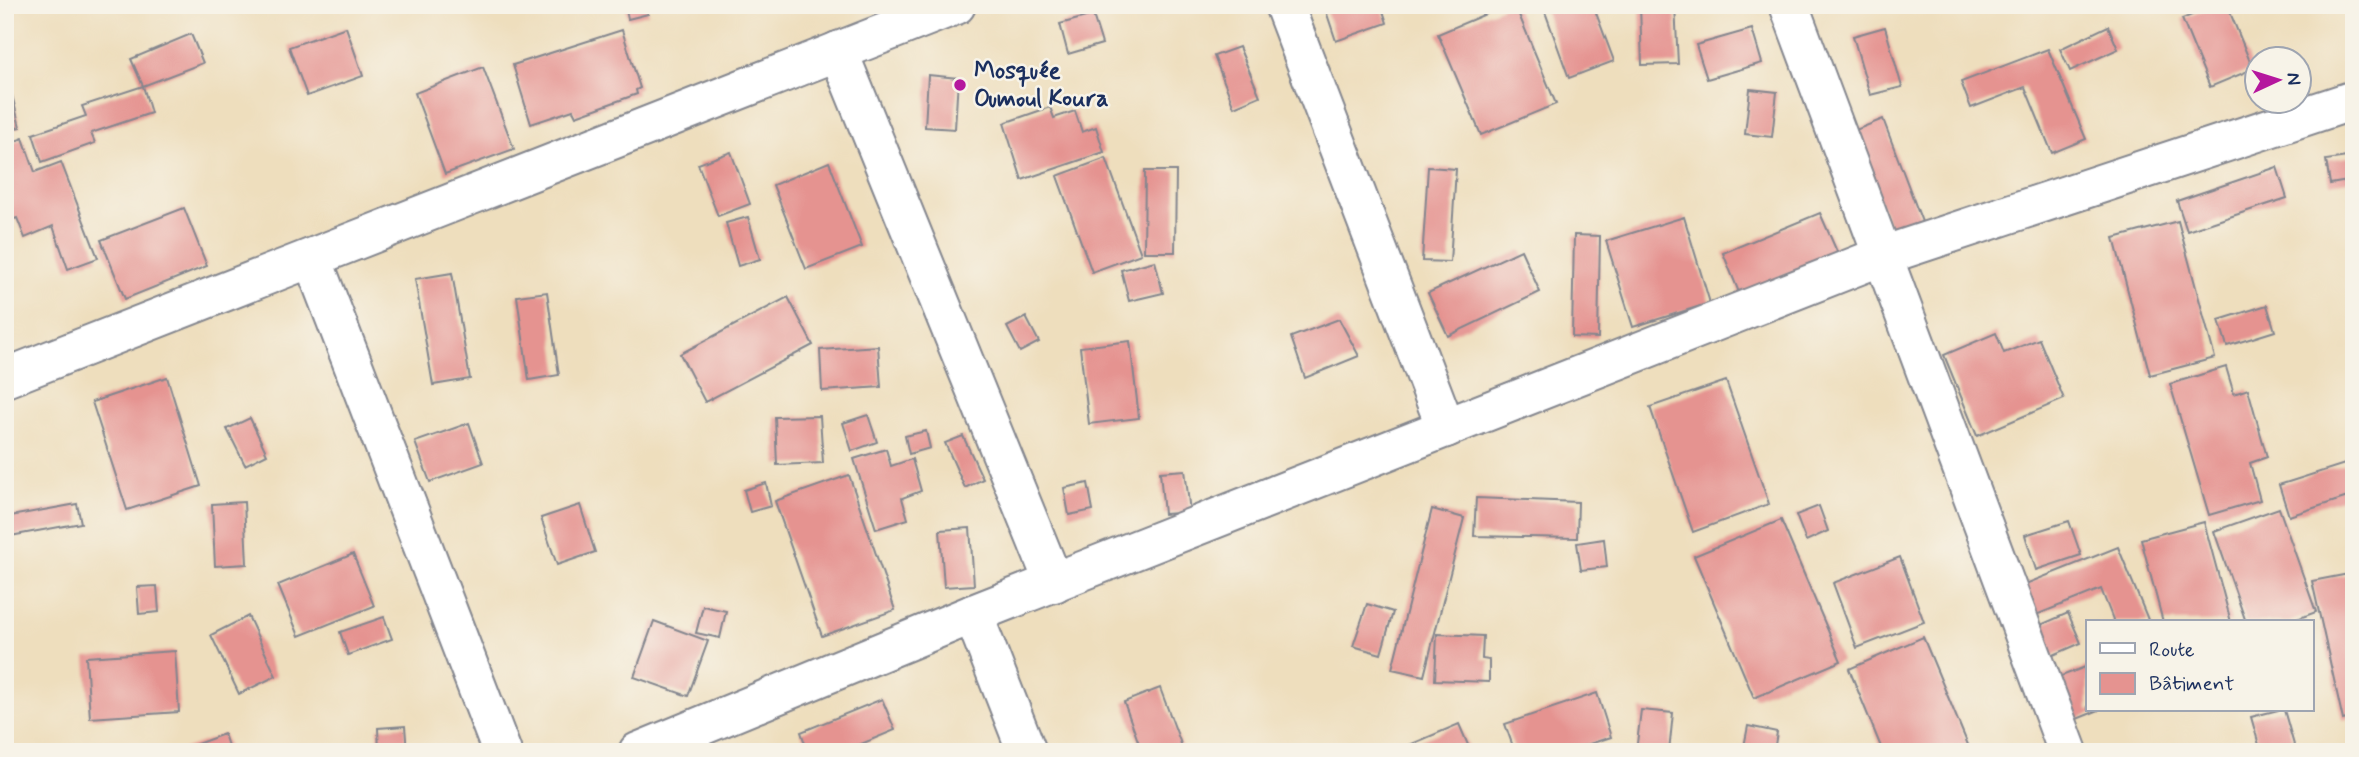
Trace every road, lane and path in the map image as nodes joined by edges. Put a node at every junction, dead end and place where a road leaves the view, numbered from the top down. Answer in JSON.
{"nodes":[{"id":1,"x":956,"y":5,"type":"edge"},
{"id":2,"x":1284,"y":5,"type":"edge"},
{"id":3,"x":1789,"y":5,"type":"edge"},
{"id":4,"x":838,"y":51,"type":"junction"},
{"id":5,"x":2354,"y":100,"type":"edge"},
{"id":6,"x":1882,"y":256,"type":"junction"},
{"id":7,"x":312,"y":258,"type":"junction"},
{"id":8,"x":5,"y":378,"type":"edge"},
{"id":9,"x":1446,"y":428,"type":"junction"},
{"id":10,"x":1054,"y":583,"type":"junction"},
{"id":11,"x":973,"y":614,"type":"junction"},
{"id":12,"x":2067,"y":751,"type":"edge"},
{"id":13,"x":502,"y":752,"type":"edge"},
{"id":14,"x":638,"y":752,"type":"edge"},
{"id":15,"x":1027,"y":752,"type":"edge"}],
"edges":[{"from":1,"to":4,"type":"street"},
{"from":2,"to":9,"type":"street"},
{"from":3,"to":6,"type":"street"},
{"from":4,"to":7,"type":"street"},
{"from":4,"to":10,"type":"street"},
{"from":5,"to":6,"type":"street"},
{"from":6,"to":9,"type":"street"},
{"from":6,"to":12,"type":"street"},
{"from":7,"to":8,"type":"street"},
{"from":7,"to":13,"type":"street"},
{"from":9,"to":10,"type":"street"},
{"from":10,"to":11,"type":"street"},
{"from":11,"to":14,"type":"street"},
{"from":11,"to":15,"type":"street"}]}
